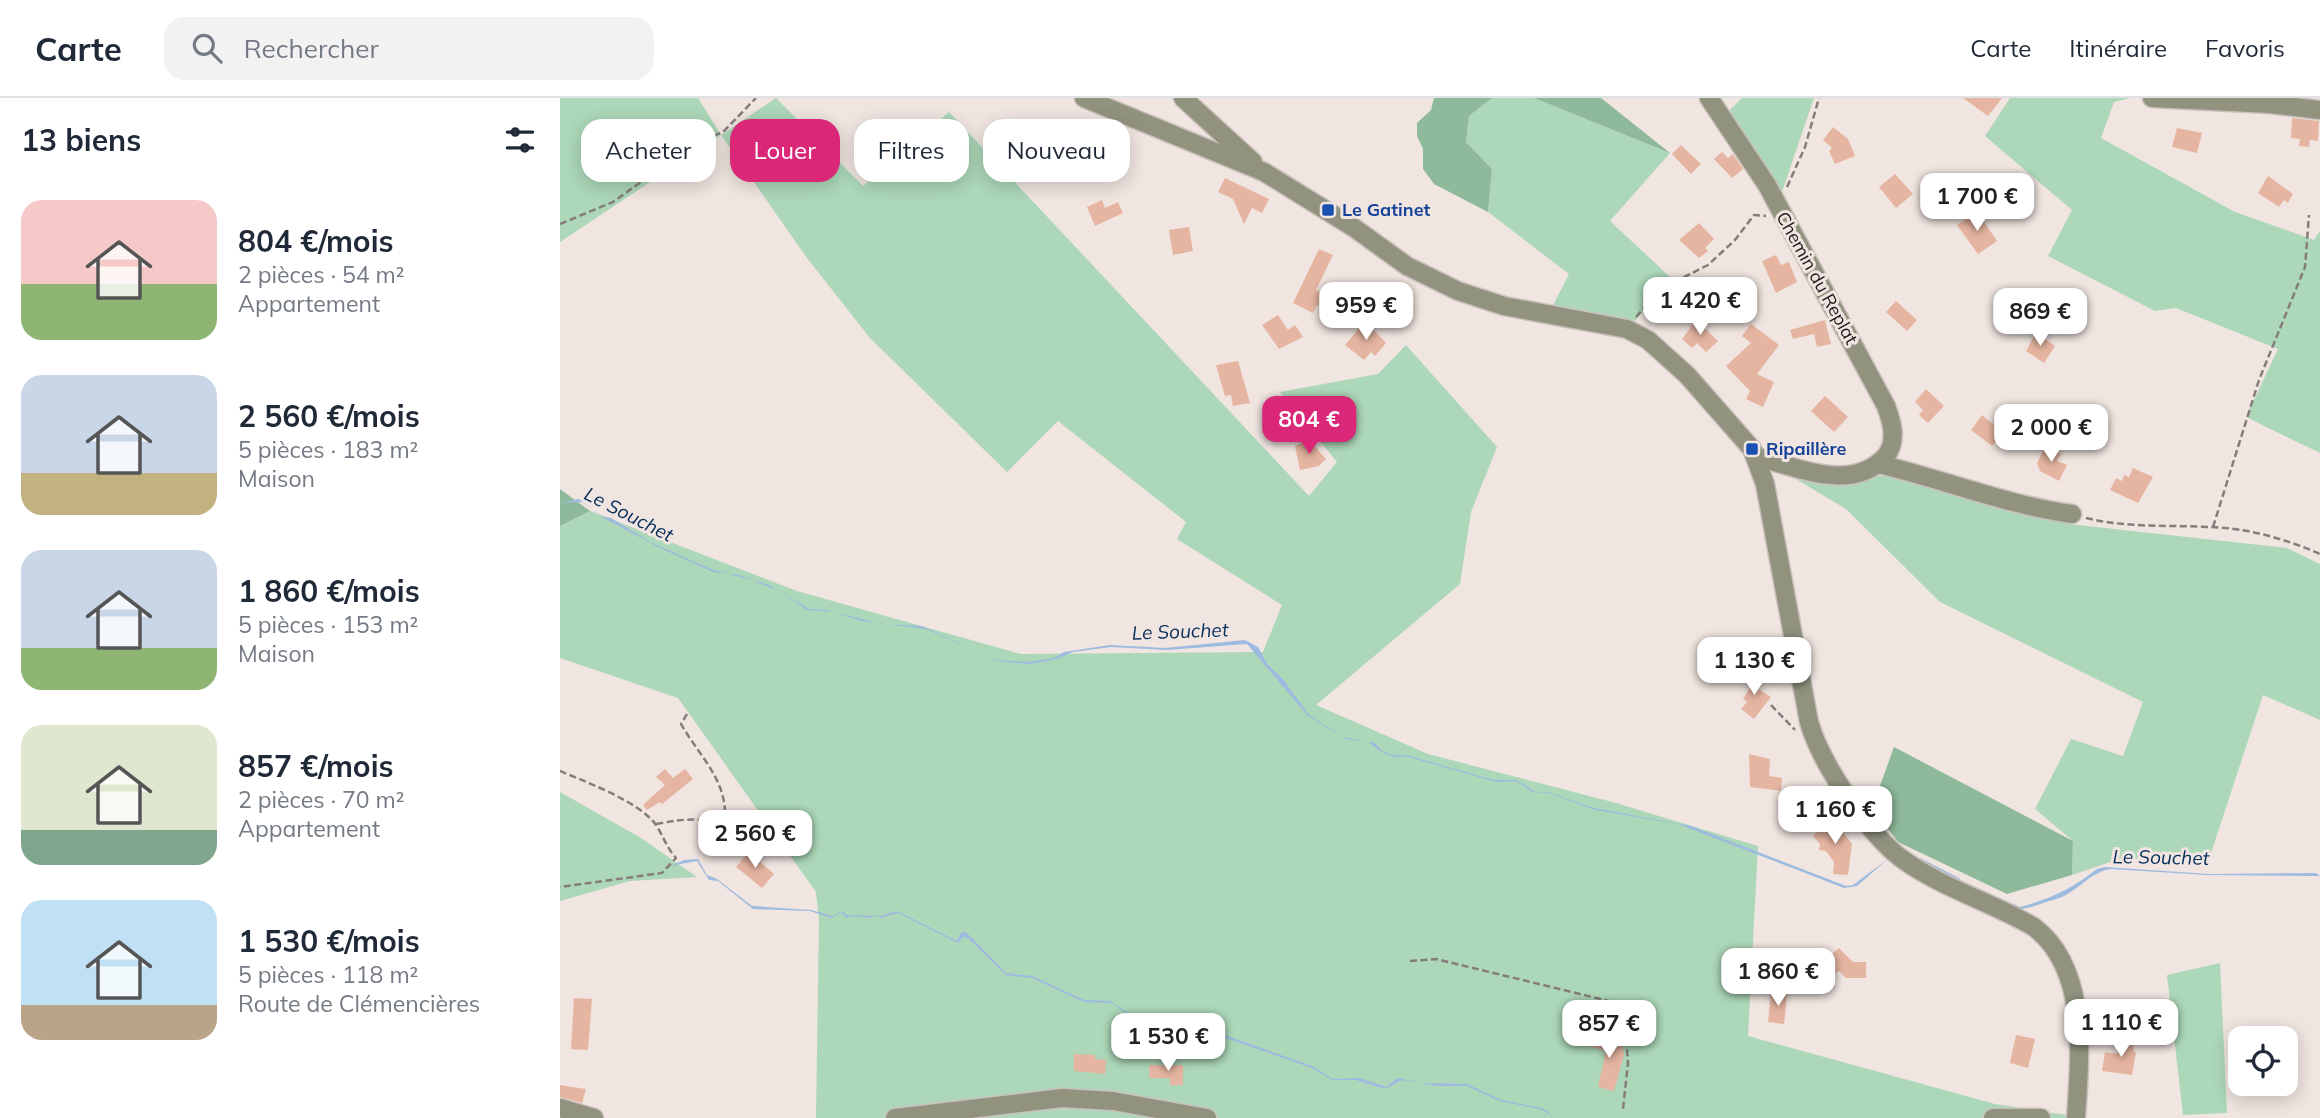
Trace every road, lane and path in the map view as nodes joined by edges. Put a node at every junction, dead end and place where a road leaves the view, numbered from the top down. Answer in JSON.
{"nodes":[{"id":1,"x":756,"y":98,"type":"edge"},
{"id":2,"x":1083,"y":98,"type":"edge"},
{"id":3,"x":1183,"y":98,"type":"edge"},
{"id":4,"x":1709,"y":98,"type":"edge"},
{"id":5,"x":1819,"y":98,"type":"edge"},
{"id":6,"x":2152,"y":98,"type":"edge"},
{"id":7,"x":2320,"y":110,"type":"edge"},
{"id":8,"x":1264,"y":172,"type":"junction"},
{"id":9,"x":1783,"y":214,"type":"junction"},
{"id":10,"x":2309,"y":215,"type":"dead end"},
{"id":11,"x":560,"y":224,"type":"edge"},
{"id":12,"x":1627,"y":329,"type":"junction"},
{"id":13,"x":1757,"y":457,"type":"junction"},
{"id":14,"x":1878,"y":464,"type":"junction"},
{"id":15,"x":2072,"y":514,"type":"joint"},
{"id":16,"x":2213,"y":527,"type":"junction"},
{"id":17,"x":2320,"y":554,"type":"edge"},
{"id":18,"x":1771,"y":705,"type":"dead end"},
{"id":19,"x":687,"y":714,"type":"dead end"},
{"id":20,"x":1814,"y":738,"type":"junction"},
{"id":21,"x":560,"y":772,"type":"edge"},
{"id":22,"x":656,"y":824,"type":"junction"},
{"id":23,"x":724,"y":827,"type":"junction"},
{"id":24,"x":738,"y":844,"type":"dead end"},
{"id":25,"x":560,"y":887,"type":"edge"},
{"id":26,"x":1410,"y":961,"type":"dead end"},
{"id":27,"x":560,"y":1108,"type":"edge"},
{"id":28,"x":1623,"y":1109,"type":"dead end"},
{"id":29,"x":1147,"y":1112,"type":"edge"},
{"id":30,"x":594,"y":1118,"type":"edge"},
{"id":31,"x":895,"y":1118,"type":"edge"},
{"id":32,"x":1207,"y":1118,"type":"edge"},
{"id":33,"x":1993,"y":1118,"type":"edge"},
{"id":34,"x":2040,"y":1118,"type":"edge"},
{"id":35,"x":2076,"y":1118,"type":"edge"}],
"edges":[{"from":1,"to":11,"type":"path"},
{"from":2,"to":8,"type":"street"},
{"from":3,"to":8,"type":"street"},
{"from":4,"to":9,"type":"street","name":"Chemin du Replat"},
{"from":5,"to":9,"type":"path"},
{"from":6,"to":7,"type":"street"},
{"from":8,"to":12,"type":"street"},
{"from":9,"to":12,"type":"path"},
{"from":9,"to":14,"type":"street","name":"Chemin du Replat"},
{"from":10,"to":16,"type":"path"},
{"from":12,"to":13,"type":"street"},
{"from":13,"to":14,"type":"street"},
{"from":13,"to":20,"type":"street"},
{"from":14,"to":15,"type":"street"},
{"from":15,"to":16,"type":"path"},
{"from":16,"to":17,"type":"path"},
{"from":18,"to":20,"type":"path"},
{"from":19,"to":23,"type":"path"},
{"from":20,"to":35,"type":"street"},
{"from":21,"to":22,"type":"path"},
{"from":22,"to":23,"type":"path"},
{"from":22,"to":25,"type":"path"},
{"from":23,"to":24,"type":"path"},
{"from":26,"to":28,"type":"path"},
{"from":27,"to":30,"type":"street"},
{"from":29,"to":31,"type":"street"},
{"from":29,"to":32,"type":"street"},
{"from":33,"to":34,"type":"street"}]}
